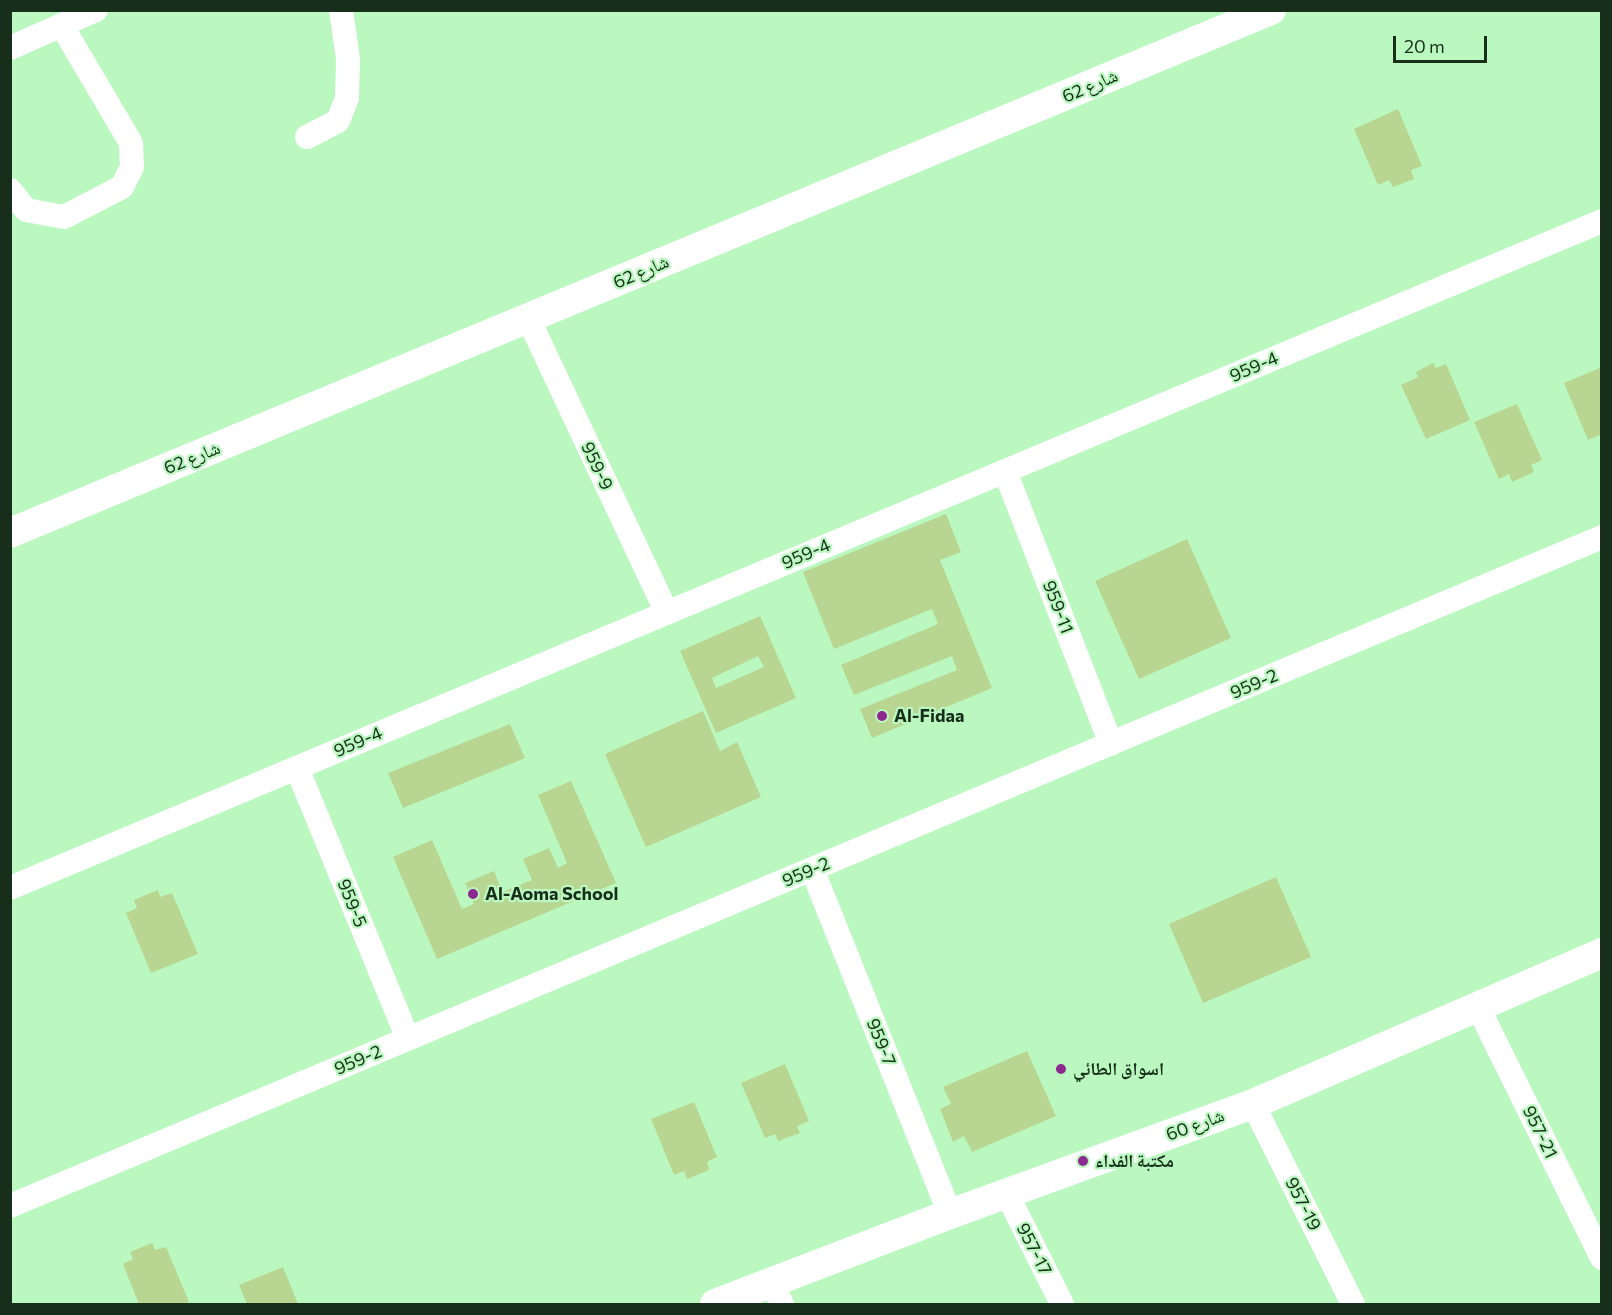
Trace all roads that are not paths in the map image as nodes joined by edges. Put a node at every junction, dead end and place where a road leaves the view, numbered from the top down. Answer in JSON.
{"nodes":[{"id":1,"x":96,"y":10,"type":"edge"},
{"id":2,"x":341,"y":10,"type":"edge"},
{"id":3,"x":1271,"y":10,"type":"edge"},
{"id":4,"x":62,"y":26,"type":"junction"},
{"id":5,"x":10,"y":48,"type":"edge"},
{"id":6,"x":307,"y":137,"type":"dead end"},
{"id":7,"x":10,"y":190,"type":"edge"},
{"id":8,"x":1602,"y":221,"type":"edge"},
{"id":9,"x":528,"y":318,"type":"junction"},
{"id":10,"x":1005,"y":471,"type":"junction"},
{"id":11,"x":10,"y":532,"type":"edge"},
{"id":12,"x":1602,"y":537,"type":"edge"},
{"id":13,"x":667,"y":613,"type":"junction"},
{"id":14,"x":1111,"y":744,"type":"junction"},
{"id":15,"x":297,"y":768,"type":"junction"},
{"id":16,"x":812,"y":869,"type":"junction"},
{"id":17,"x":10,"y":888,"type":"edge"},
{"id":18,"x":1602,"y":953,"type":"edge"},
{"id":19,"x":1478,"y":1006,"type":"junction"},
{"id":20,"x":408,"y":1039,"type":"junction"},
{"id":21,"x":1252,"y":1104,"type":"junction"},
{"id":22,"x":1007,"y":1194,"type":"junction"},
{"id":23,"x":10,"y":1206,"type":"edge"},
{"id":24,"x":950,"y":1214,"type":"junction"},
{"id":25,"x":1602,"y":1258,"type":"edge"},
{"id":26,"x":777,"y":1294,"type":"edge"},
{"id":27,"x":714,"y":1305,"type":"edge"},
{"id":28,"x":1062,"y":1305,"type":"edge"},
{"id":29,"x":1353,"y":1305,"type":"edge"}],
"edges":[{"from":1,"to":4,"type":"street"},
{"from":2,"to":6,"type":"street"},
{"from":3,"to":9,"type":"street","name":"شارع 62"},
{"from":4,"to":5,"type":"street"},
{"from":4,"to":7,"type":"street"},
{"from":8,"to":10,"type":"street","name":"959-4"},
{"from":9,"to":11,"type":"street","name":"شارع 62"},
{"from":9,"to":13,"type":"street","name":"959-9"},
{"from":10,"to":13,"type":"street","name":"959-4"},
{"from":10,"to":14,"type":"street","name":"959-11"},
{"from":12,"to":14,"type":"street","name":"959-2"},
{"from":13,"to":15,"type":"street","name":"959-4"},
{"from":14,"to":16,"type":"street","name":"959-2"},
{"from":15,"to":17,"type":"street","name":"959-4"},
{"from":15,"to":20,"type":"street","name":"959-5"},
{"from":16,"to":20,"type":"street","name":"959-2"},
{"from":16,"to":24,"type":"street","name":"959-7"},
{"from":18,"to":19,"type":"street","name":"شارع 60"},
{"from":19,"to":21,"type":"street","name":"شارع 60"},
{"from":19,"to":25,"type":"street","name":"957-21"},
{"from":20,"to":23,"type":"street","name":"959-2"},
{"from":21,"to":22,"type":"street","name":"شارع 60"},
{"from":21,"to":29,"type":"street","name":"957-19"},
{"from":22,"to":24,"type":"street","name":"شارع 60"},
{"from":22,"to":28,"type":"street","name":"957-17"},
{"from":24,"to":26,"type":"street","name":"شارع 60"},
{"from":26,"to":27,"type":"street","name":"شارع 60"}]}
